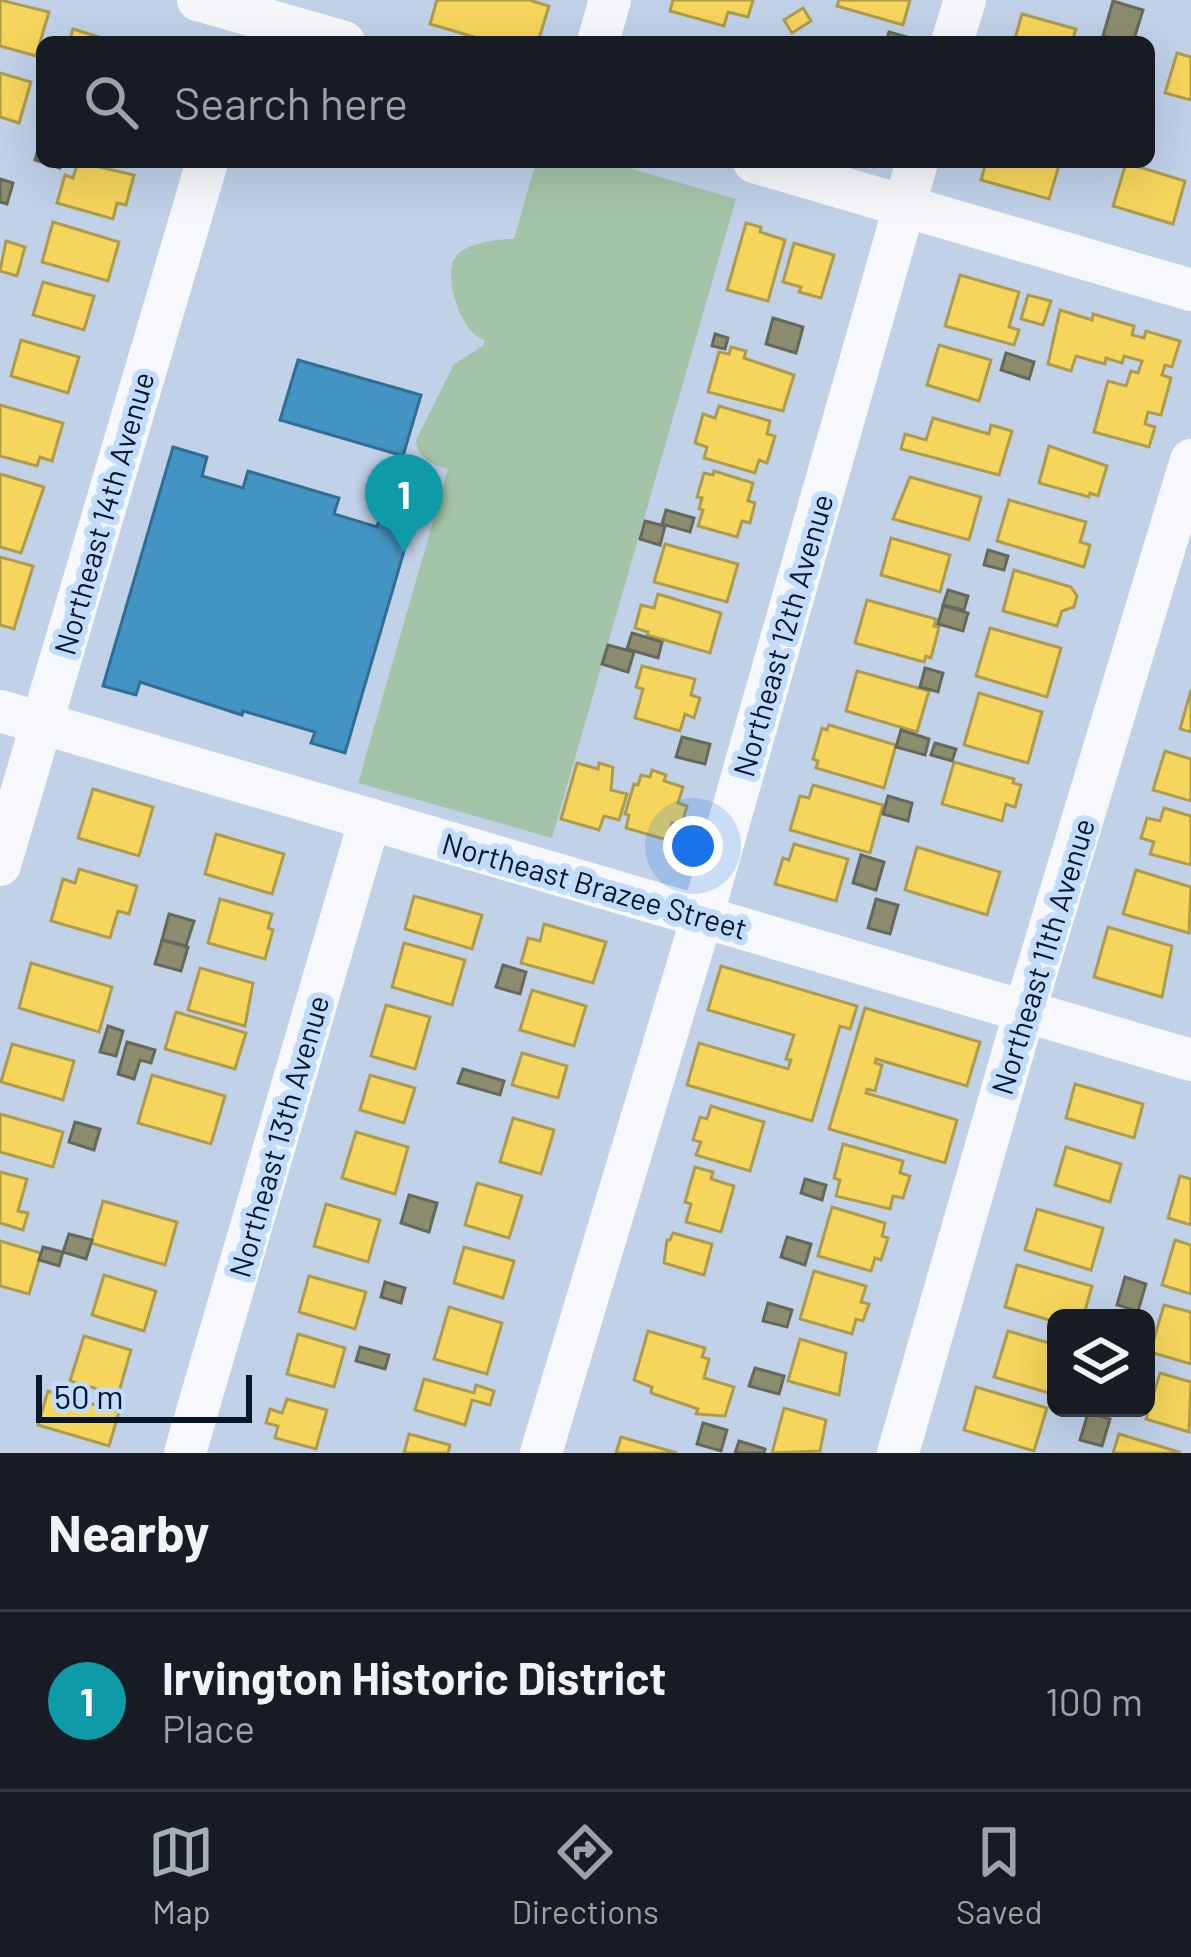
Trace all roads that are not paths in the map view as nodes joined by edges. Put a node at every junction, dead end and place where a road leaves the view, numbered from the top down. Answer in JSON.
{"nodes":[{"id":1,"x":198,"y":0,"type":"edge"},
{"id":2,"x":610,"y":0,"type":"edge"},
{"id":3,"x":965,"y":0,"type":"edge"},
{"id":4,"x":249,"y":19,"type":"edge"},
{"id":5,"x":319,"y":36,"type":"edge"},
{"id":6,"x":600,"y":36,"type":"edge"},
{"id":7,"x":954,"y":36,"type":"edge"},
{"id":8,"x":205,"y":168,"type":"edge"},
{"id":9,"x":775,"y":168,"type":"edge"},
{"id":10,"x":915,"y":168,"type":"edge"},
{"id":11,"x":905,"y":206,"type":"junction"},
{"id":12,"x":1191,"y":290,"type":"edge"},
{"id":13,"x":1191,"y":460,"type":"edge"},
{"id":14,"x":0,"y":711,"type":"edge"},
{"id":15,"x":41,"y":723,"type":"junction"},
{"id":16,"x":370,"y":819,"type":"junction"},
{"id":17,"x":0,"y":865,"type":"edge"},
{"id":18,"x":702,"y":917,"type":"junction"},
{"id":19,"x":1025,"y":1010,"type":"junction"},
{"id":20,"x":1191,"y":1060,"type":"edge"},
{"id":21,"x":185,"y":1453,"type":"edge"},
{"id":22,"x":541,"y":1453,"type":"edge"},
{"id":23,"x":898,"y":1453,"type":"edge"}],
"edges":[{"from":1,"to":4,"type":"street"},
{"from":2,"to":6,"type":"street"},
{"from":3,"to":7,"type":"street"},
{"from":4,"to":5,"type":"street"},
{"from":8,"to":15,"type":"street","name":"Northeast 14th Avenue"},
{"from":9,"to":11,"type":"street"},
{"from":10,"to":11,"type":"street","name":"Northeast 12th Avenue"},
{"from":11,"to":12,"type":"street"},
{"from":11,"to":18,"type":"street","name":"Northeast 12th Avenue"},
{"from":13,"to":19,"type":"street","name":"Northeast 11th Avenue"},
{"from":14,"to":15,"type":"street","name":"Northeast Brazee Street"},
{"from":15,"to":16,"type":"street","name":"Northeast Brazee Street"},
{"from":15,"to":17,"type":"street","name":"Northeast 14th Avenue"},
{"from":16,"to":18,"type":"street","name":"Northeast Brazee Street"},
{"from":16,"to":21,"type":"street","name":"Northeast 13th Avenue"},
{"from":18,"to":19,"type":"street","name":"Northeast Brazee Street"},
{"from":18,"to":22,"type":"street","name":"Northeast 12th Avenue"},
{"from":19,"to":20,"type":"street","name":"Northeast Brazee Street"},
{"from":19,"to":23,"type":"street","name":"Northeast 11th Avenue"}]}
